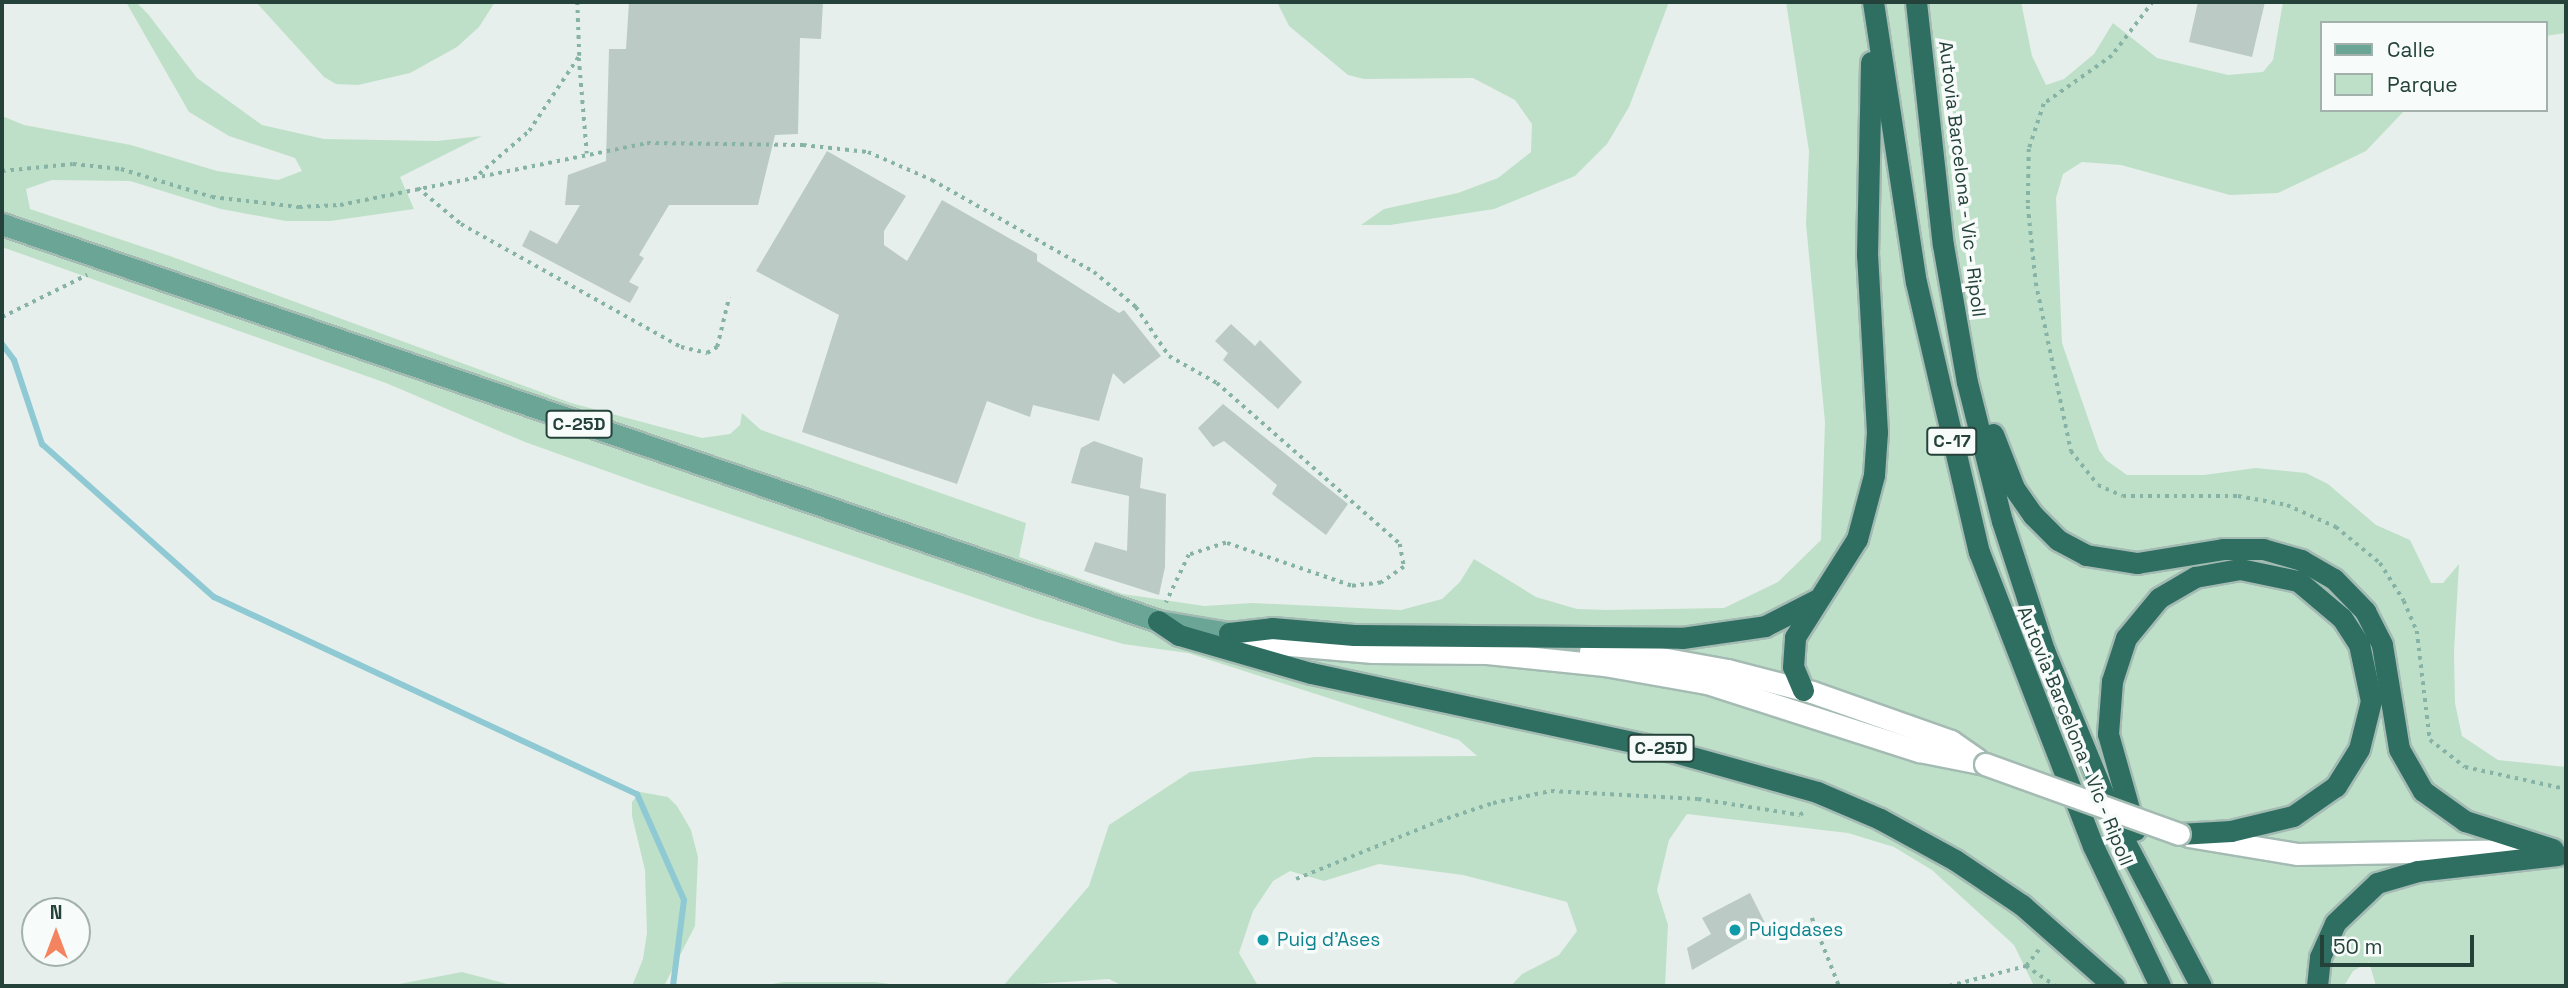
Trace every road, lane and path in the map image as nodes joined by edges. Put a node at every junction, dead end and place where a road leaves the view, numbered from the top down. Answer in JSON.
{"nodes":[{"id":1,"x":577,"y":2,"type":"edge"},
{"id":2,"x":1916,"y":2,"type":"edge"},
{"id":3,"x":2153,"y":2,"type":"edge"},
{"id":4,"x":1873,"y":10,"type":"edge"},
{"id":5,"x":579,"y":56,"type":"junction"},
{"id":6,"x":587,"y":154,"type":"junction"},
{"id":7,"x":2,"y":171,"type":"edge"},
{"id":8,"x":478,"y":176,"type":"junction"},
{"id":9,"x":418,"y":188,"type":"junction"},
{"id":10,"x":2,"y":224,"type":"edge"},
{"id":11,"x":104,"y":260,"type":"junction"},
{"id":12,"x":730,"y":297,"type":"dead end"},
{"id":13,"x":2,"y":317,"type":"edge"},
{"id":14,"x":1968,"y":382,"type":"junction"},
{"id":15,"x":1820,"y":597,"type":"junction"},
{"id":16,"x":1158,"y":621,"type":"junction"},
{"id":17,"x":1229,"y":633,"type":"junction"},
{"id":18,"x":1487,"y":653,"type":"junction"},
{"id":19,"x":1803,"y":690,"type":"junction"},
{"id":20,"x":1976,"y":763,"type":"junction"},
{"id":21,"x":2566,"y":789,"type":"edge"},
{"id":22,"x":1817,"y":792,"type":"junction"},
{"id":23,"x":2179,"y":834,"type":"junction"},
{"id":24,"x":2132,"y":849,"type":"junction"},
{"id":25,"x":2562,"y":851,"type":"edge"},
{"id":26,"x":1296,"y":878,"type":"dead end"},
{"id":27,"x":1812,"y":918,"type":"dead end"},
{"id":28,"x":1839,"y":986,"type":"edge"},
{"id":29,"x":1949,"y":986,"type":"edge"},
{"id":30,"x":2056,"y":986,"type":"edge"},
{"id":31,"x":2115,"y":986,"type":"edge"},
{"id":32,"x":2160,"y":986,"type":"edge"},
{"id":33,"x":2201,"y":986,"type":"edge"},
{"id":34,"x":2317,"y":986,"type":"edge"}],
"edges":[{"from":1,"to":5,"type":"path"},
{"from":2,"to":14,"type":"highway","name":"Autovia Barcelona - Vic - Ripoll","number":"C-17"},
{"from":3,"to":21,"type":"path"},
{"from":4,"to":15,"type":"highway"},
{"from":4,"to":32,"type":"highway","name":"Autovia Barcelona - Vic - Ripoll","number":"C-17"},
{"from":5,"to":6,"type":"path"},
{"from":5,"to":8,"type":"path"},
{"from":6,"to":8,"type":"path"},
{"from":6,"to":16,"type":"path"},
{"from":7,"to":9,"type":"path"},
{"from":8,"to":9,"type":"path"},
{"from":9,"to":12,"type":"path"},
{"from":10,"to":11,"type":"main road","number":"C-25D"},
{"from":11,"to":13,"type":"path"},
{"from":11,"to":16,"type":"main road","number":"C-25D"},
{"from":14,"to":24,"type":"highway","name":"Autovia Barcelona - Vic - Ripoll","number":"C-17"},
{"from":14,"to":25,"type":"highway"},
{"from":15,"to":17,"type":"highway"},
{"from":15,"to":19,"type":"highway"},
{"from":16,"to":17,"type":"main road","number":"C-25D"},
{"from":16,"to":22,"type":"highway","number":"C-25D"},
{"from":17,"to":18,"type":"street"},
{"from":18,"to":19,"type":"street"},
{"from":18,"to":20,"type":"street"},
{"from":19,"to":20,"type":"street"},
{"from":20,"to":23,"type":"street","bridge":true},
{"from":22,"to":26,"type":"path"},
{"from":22,"to":31,"type":"highway","number":"C-25D"},
{"from":23,"to":24,"type":"highway"},
{"from":23,"to":25,"type":"street"},
{"from":24,"to":33,"type":"highway","name":"Autovia Barcelona - Vic - Ripoll","number":"C-17"},
{"from":25,"to":34,"type":"highway"},
{"from":27,"to":28,"type":"path"},
{"from":29,"to":30,"type":"path"}]}
